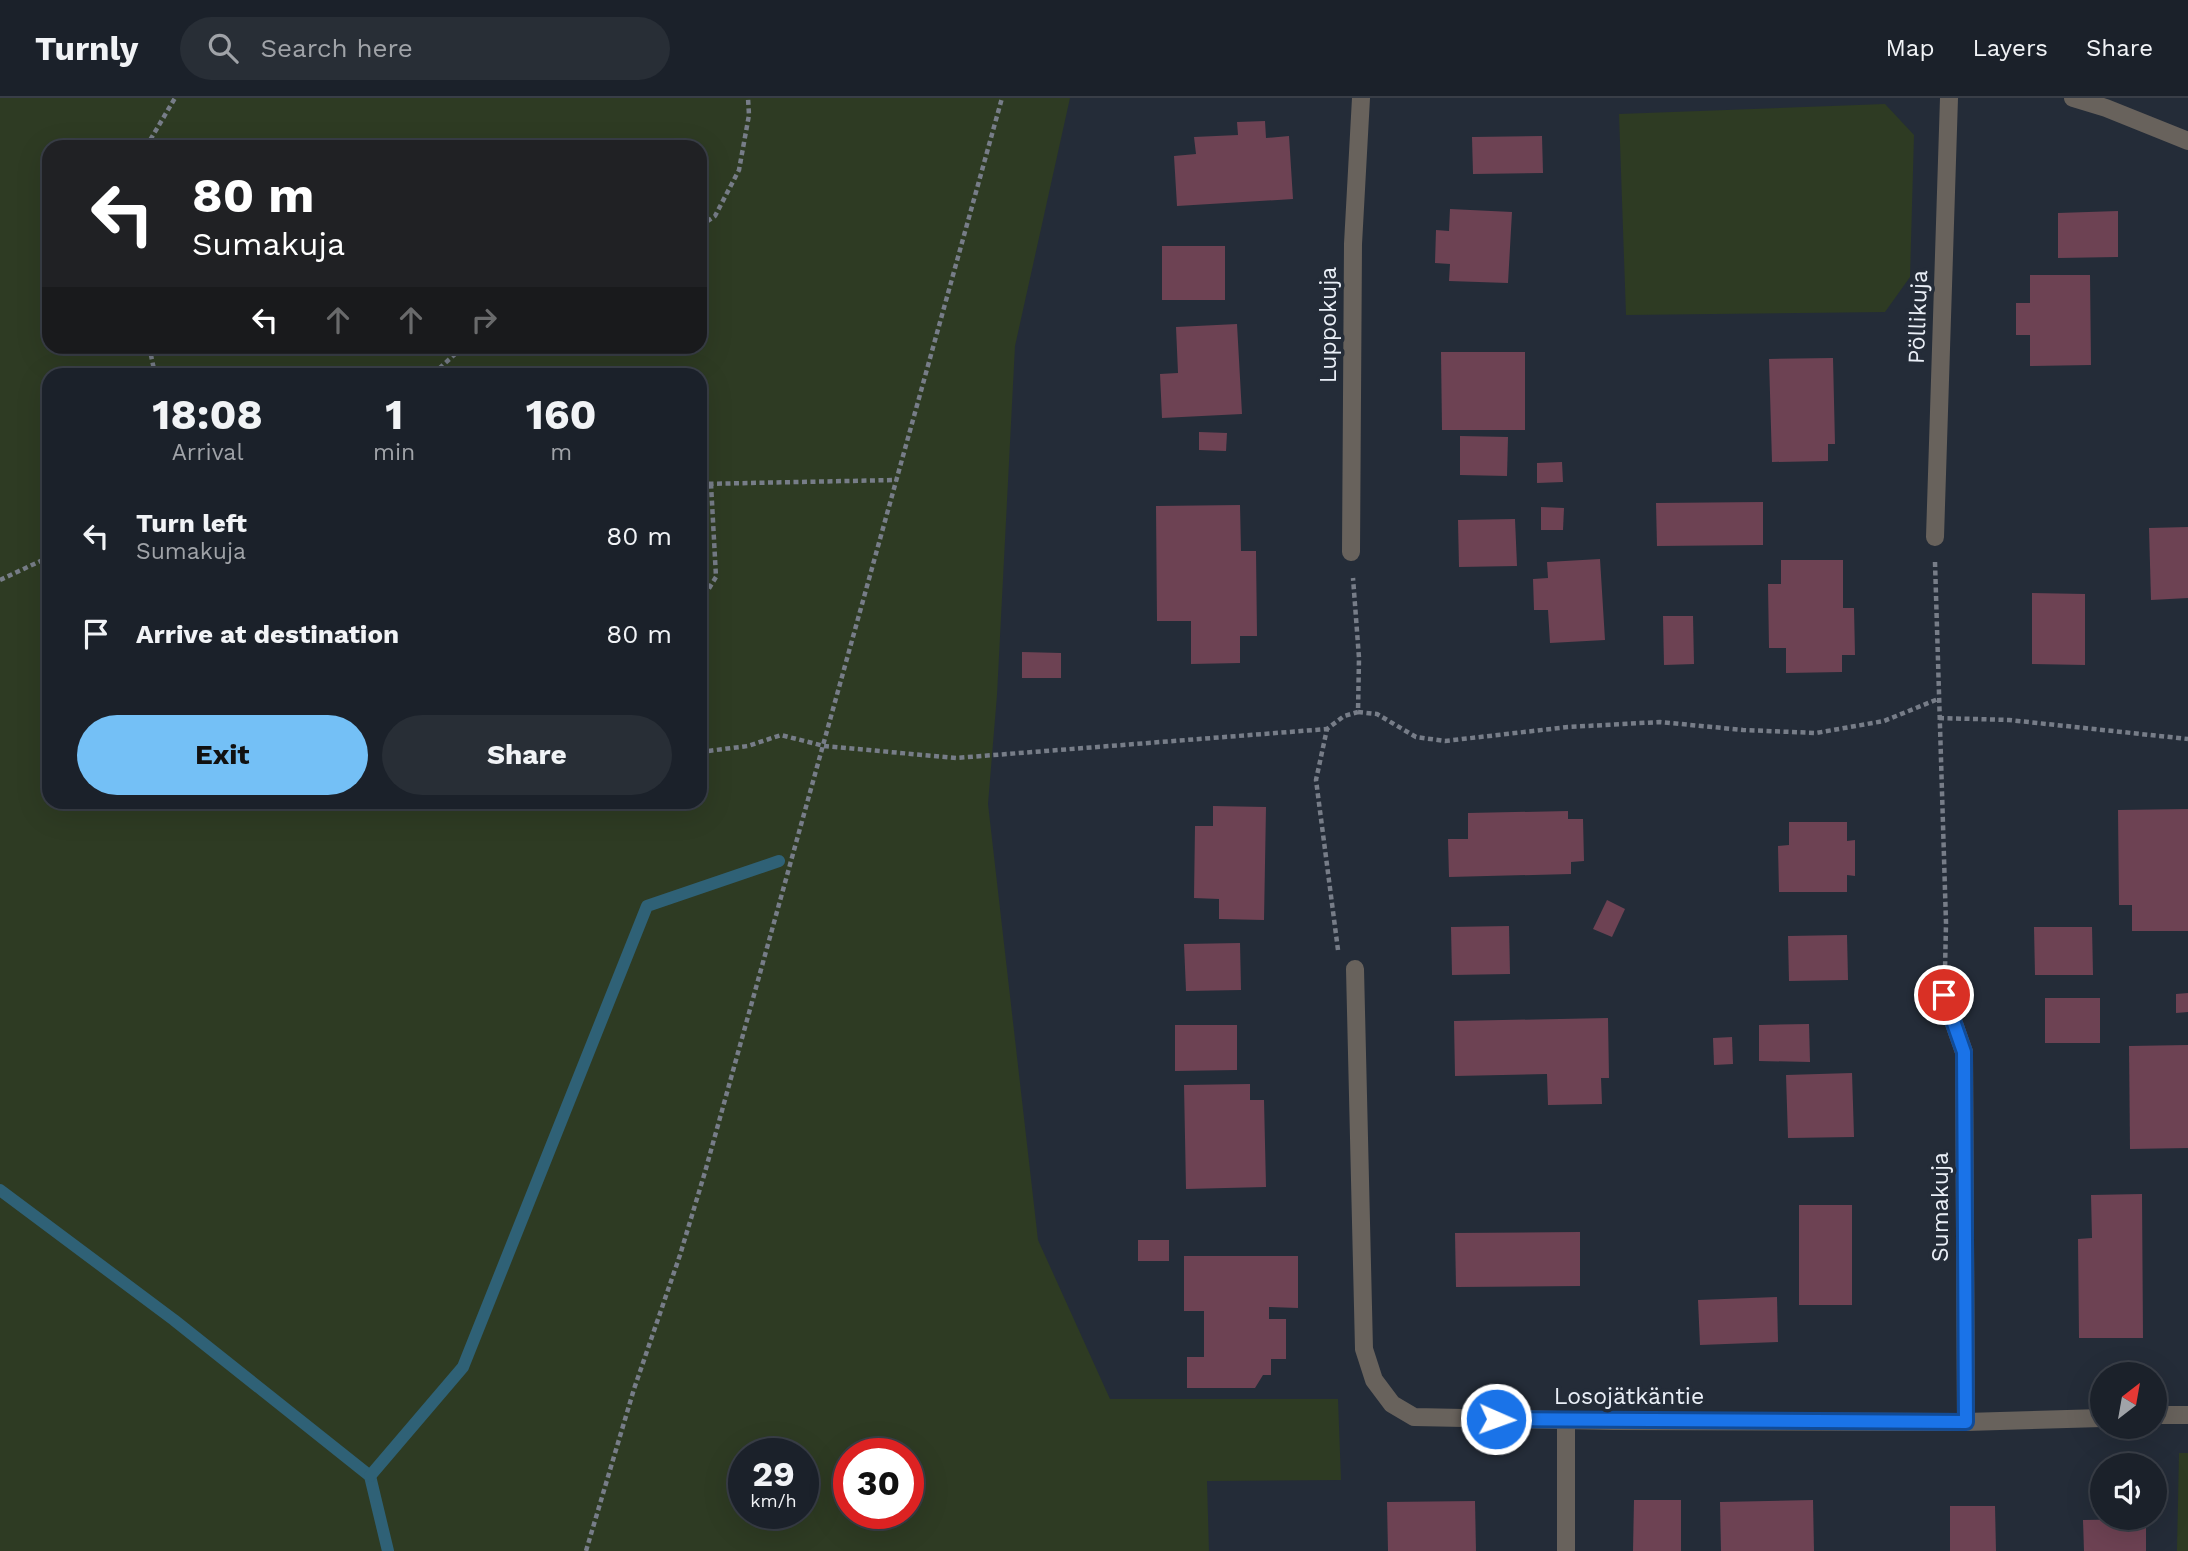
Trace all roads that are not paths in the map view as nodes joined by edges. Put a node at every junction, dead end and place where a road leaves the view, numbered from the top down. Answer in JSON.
{"nodes":[{"id":1,"x":1361,"y":98,"type":"edge"},
{"id":2,"x":1949,"y":98,"type":"edge"},
{"id":3,"x":2073,"y":98,"type":"edge"},
{"id":4,"x":2188,"y":141,"type":"edge"},
{"id":5,"x":1935,"y":537,"type":"road end"},
{"id":6,"x":1351,"y":552,"type":"road end"},
{"id":7,"x":1355,"y":968,"type":"road end"},
{"id":8,"x":1944,"y":995,"type":"road end"},
{"id":9,"x":2167,"y":1415,"type":"edge"},
{"id":10,"x":2188,"y":1415,"type":"edge"},
{"id":11,"x":2090,"y":1418,"type":"edge"},
{"id":12,"x":1566,"y":1420,"type":"junction"},
{"id":13,"x":1966,"y":1422,"type":"junction"},
{"id":14,"x":1566,"y":1551,"type":"edge"}],
"edges":[{"from":1,"to":6,"type":"street","name":"Luppokuja"},
{"from":2,"to":5,"type":"street","name":"Pöllikuja"},
{"from":3,"to":4,"type":"street"},
{"from":7,"to":12,"type":"street","name":"Losojätkäntie"},
{"from":8,"to":13,"type":"street","name":"Sumakuja"},
{"from":9,"to":10,"type":"street"},
{"from":11,"to":13,"type":"street","name":"Losojätkäntie"},
{"from":12,"to":13,"type":"street","name":"Losojätkäntie"},
{"from":12,"to":14,"type":"street"}]}
